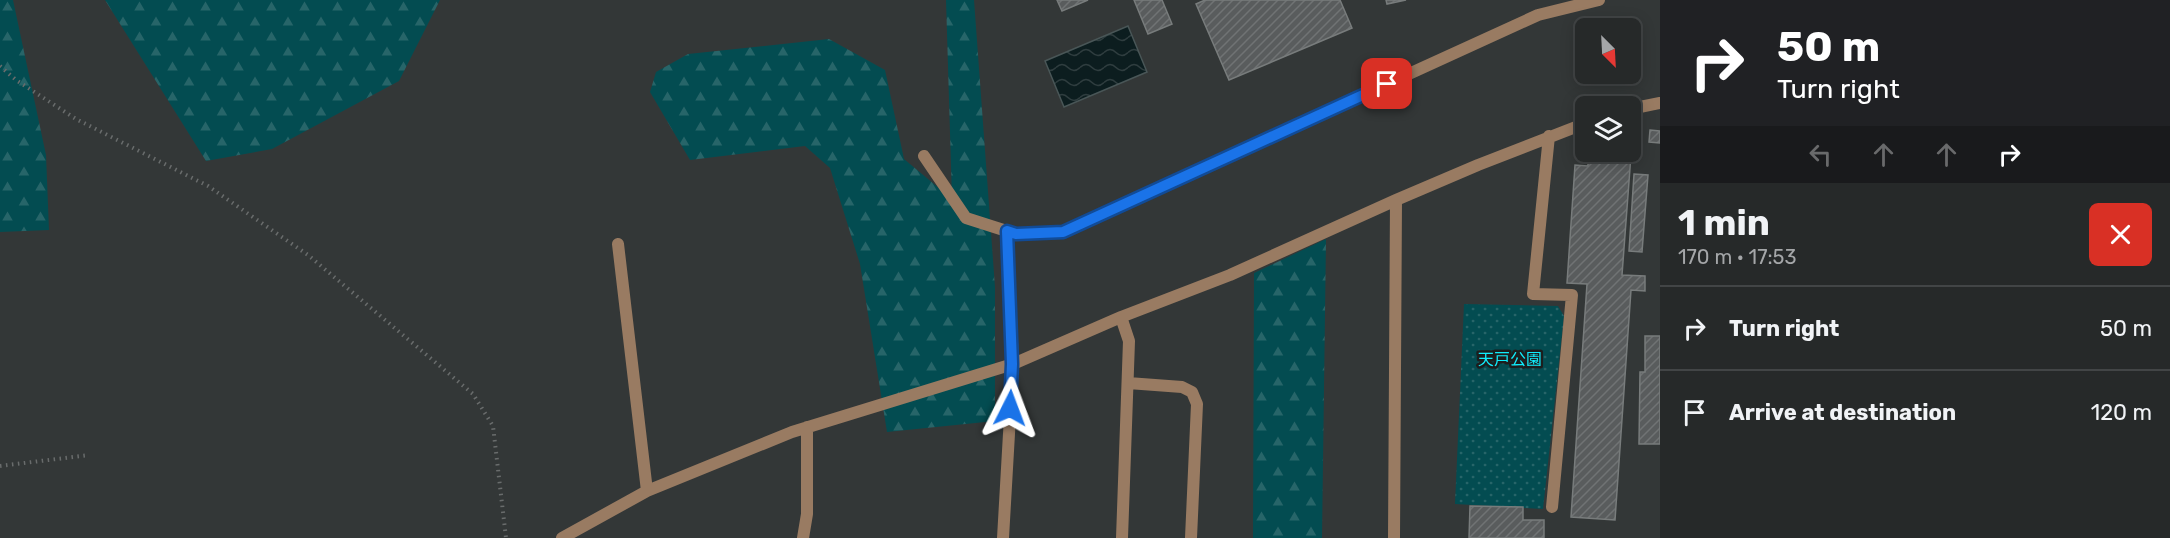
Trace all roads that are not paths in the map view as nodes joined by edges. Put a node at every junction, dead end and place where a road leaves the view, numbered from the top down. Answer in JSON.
{"nodes":[{"id":1,"x":1599,"y":0,"type":"edge"},
{"id":2,"x":1660,"y":103,"type":"edge"},
{"id":3,"x":1641,"y":107,"type":"edge"},
{"id":4,"x":1575,"y":127,"type":"edge"},
{"id":5,"x":1549,"y":136,"type":"junction"},
{"id":6,"x":924,"y":156,"type":"dead end"},
{"id":7,"x":1396,"y":200,"type":"junction"},
{"id":8,"x":1007,"y":231,"type":"junction"},
{"id":9,"x":618,"y":244,"type":"dead end"},
{"id":10,"x":1120,"y":317,"type":"junction"},
{"id":11,"x":1012,"y":364,"type":"junction"},
{"id":12,"x":1128,"y":383,"type":"junction"},
{"id":13,"x":807,"y":428,"type":"junction"},
{"id":14,"x":647,"y":491,"type":"junction"},
{"id":15,"x":1552,"y":507,"type":"dead end"},
{"id":16,"x":562,"y":538,"type":"edge"},
{"id":17,"x":803,"y":538,"type":"edge"},
{"id":18,"x":1003,"y":538,"type":"edge"},
{"id":19,"x":1122,"y":538,"type":"edge"},
{"id":20,"x":1191,"y":538,"type":"edge"},
{"id":21,"x":1394,"y":538,"type":"edge"}],
"edges":[{"from":1,"to":8,"type":"street"},
{"from":2,"to":3,"type":"street"},
{"from":4,"to":5,"type":"street"},
{"from":5,"to":7,"type":"street"},
{"from":5,"to":15,"type":"street"},
{"from":6,"to":8,"type":"street"},
{"from":7,"to":10,"type":"street"},
{"from":7,"to":21,"type":"street"},
{"from":8,"to":11,"type":"street"},
{"from":9,"to":14,"type":"street"},
{"from":10,"to":11,"type":"street"},
{"from":10,"to":12,"type":"street"},
{"from":11,"to":13,"type":"street"},
{"from":11,"to":18,"type":"street"},
{"from":12,"to":19,"type":"street"},
{"from":12,"to":20,"type":"street"},
{"from":13,"to":14,"type":"street"},
{"from":13,"to":17,"type":"street"},
{"from":14,"to":16,"type":"street"}]}
